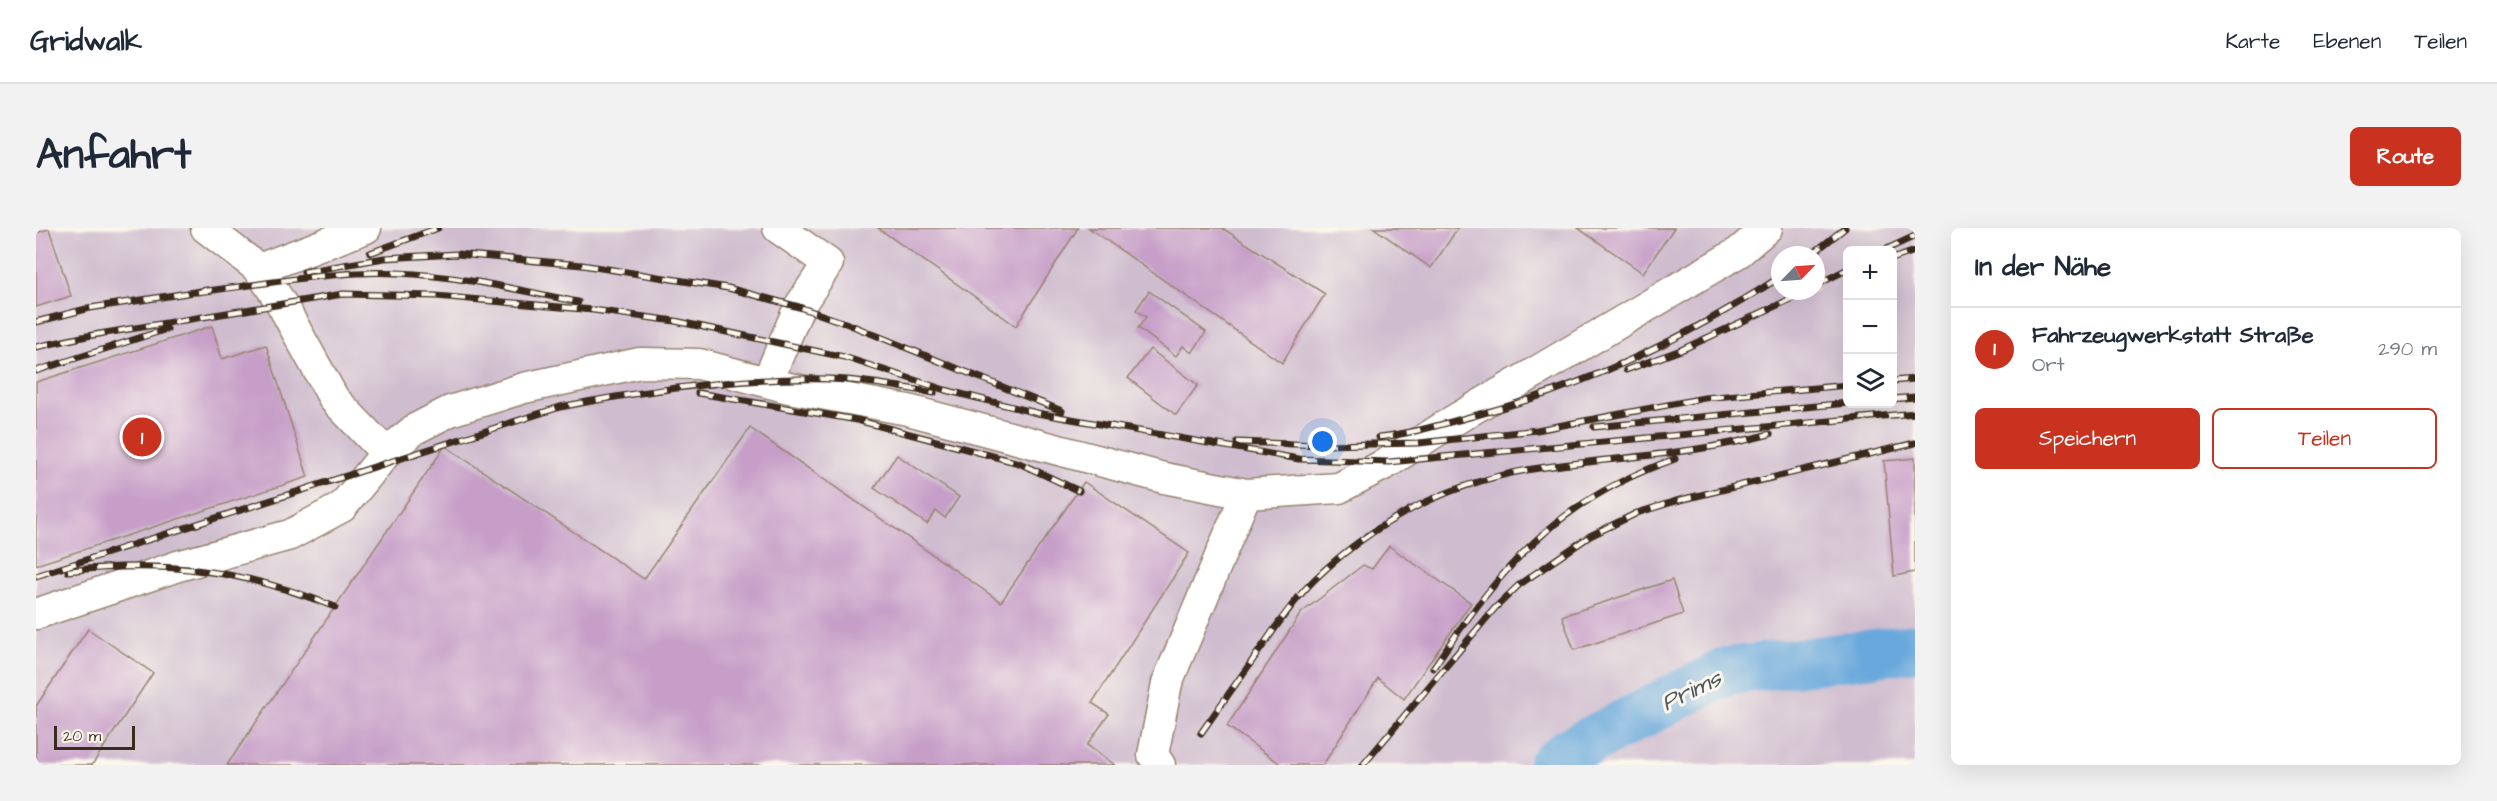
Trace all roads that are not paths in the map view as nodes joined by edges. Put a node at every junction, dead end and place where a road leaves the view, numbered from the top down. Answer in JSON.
{"nodes":[{"id":1,"x":206,"y":228,"type":"edge"},
{"id":2,"x":366,"y":228,"type":"edge"},
{"id":3,"x":778,"y":228,"type":"edge"},
{"id":4,"x":1767,"y":228,"type":"edge"},
{"id":5,"x":259,"y":269,"type":"junction"},
{"id":6,"x":768,"y":380,"type":"junction"},
{"id":7,"x":386,"y":453,"type":"junction"},
{"id":8,"x":1246,"y":494,"type":"junction"},
{"id":9,"x":36,"y":614,"type":"edge"},
{"id":10,"x":1160,"y":765,"type":"edge"}],
"edges":[{"from":1,"to":5,"type":"lane"},
{"from":2,"to":5,"type":"lane"},
{"from":3,"to":6,"type":"lane"},
{"from":4,"to":8,"type":"lane"},
{"from":5,"to":7,"type":"lane"},
{"from":6,"to":7,"type":"lane"},
{"from":6,"to":8,"type":"lane"},
{"from":7,"to":9,"type":"lane"},
{"from":8,"to":10,"type":"lane"}]}
